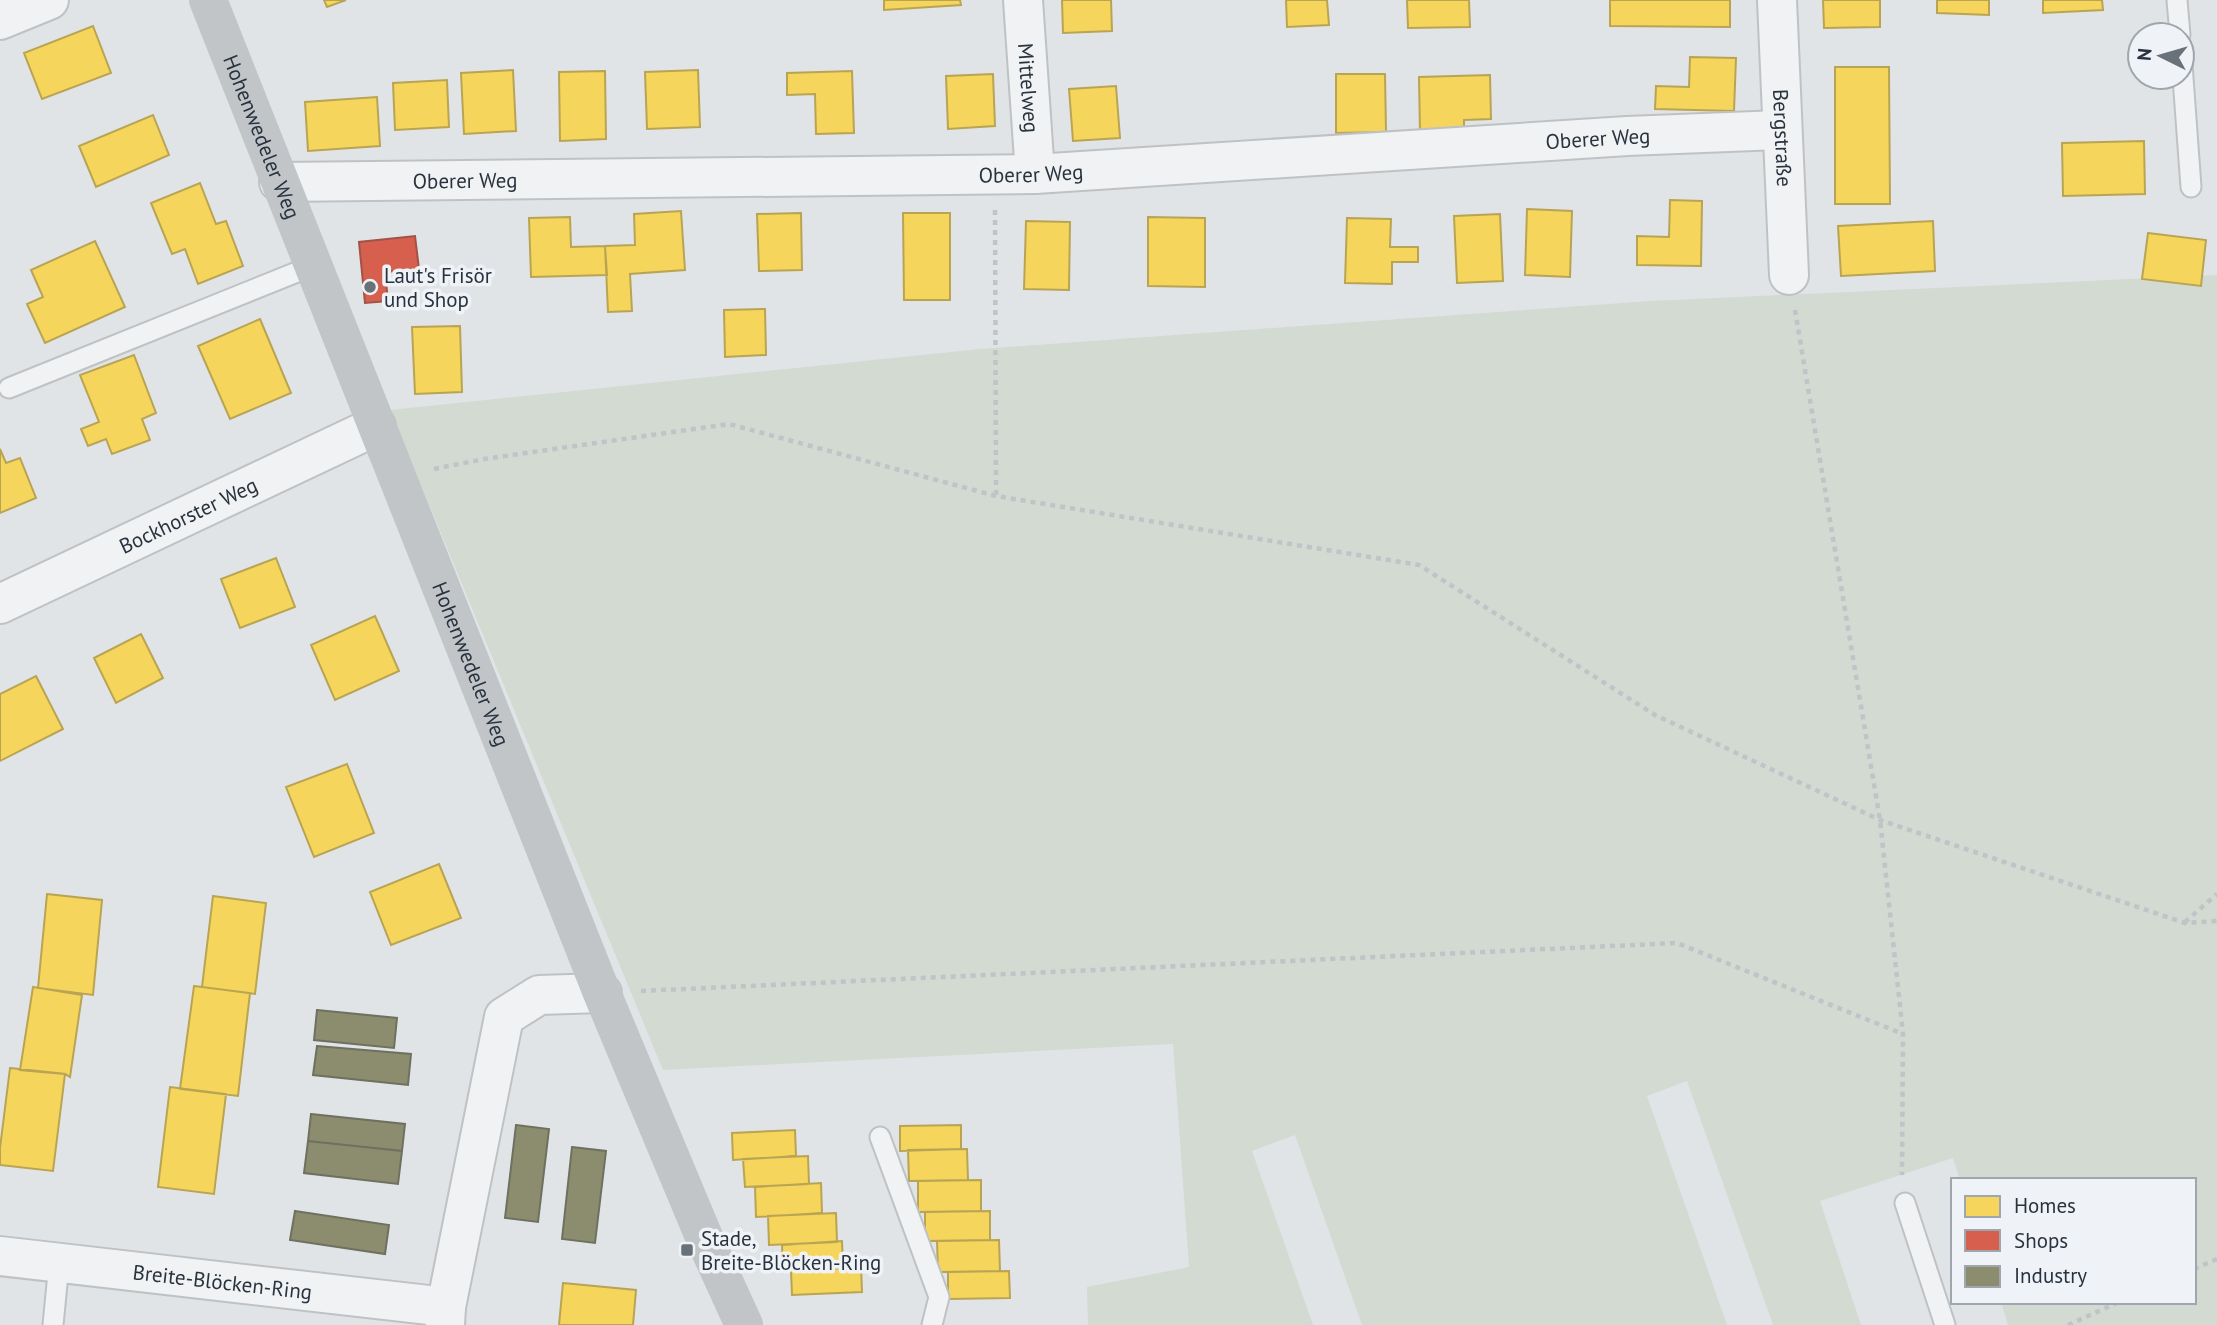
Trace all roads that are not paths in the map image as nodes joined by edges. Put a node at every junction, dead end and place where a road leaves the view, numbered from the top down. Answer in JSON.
{"nodes":[{"id":1,"x":49,"y":0,"type":"edge"},
{"id":2,"x":208,"y":0,"type":"edge"},
{"id":3,"x":1023,"y":0,"type":"edge"},
{"id":4,"x":1777,"y":0,"type":"edge"},
{"id":5,"x":2177,"y":0,"type":"edge"},
{"id":6,"x":0,"y":20,"type":"edge"},
{"id":7,"x":2179,"y":21,"type":"edge"},
{"id":8,"x":2184,"y":91,"type":"edge"},
{"id":9,"x":1782,"y":130,"type":"junction"},
{"id":10,"x":1035,"y":174,"type":"junction"},
{"id":11,"x":279,"y":182,"type":"junction"},
{"id":12,"x":2191,"y":187,"type":"dead end"},
{"id":13,"x":312,"y":266,"type":"junction"},
{"id":14,"x":1789,"y":275,"type":"road end"},
{"id":15,"x":9,"y":388,"type":"dead end"},
{"id":16,"x":376,"y":426,"type":"junction"},
{"id":17,"x":0,"y":604,"type":"edge"},
{"id":18,"x":601,"y":993,"type":"junction"},
{"id":19,"x":880,"y":1137,"type":"dead end"},
{"id":20,"x":1905,"y":1203,"type":"road end"},
{"id":21,"x":0,"y":1256,"type":"edge"},
{"id":22,"x":59,"y":1263,"type":"junction"},
{"id":23,"x":445,"y":1316,"type":"edge"},
{"id":24,"x":53,"y":1325,"type":"edge"},
{"id":25,"x":744,"y":1325,"type":"edge"},
{"id":26,"x":932,"y":1325,"type":"edge"},
{"id":27,"x":1945,"y":1325,"type":"edge"}],
"edges":[{"from":1,"to":6,"type":"street"},
{"from":2,"to":11,"type":"street","name":"Hohenwedeler Weg"},
{"from":3,"to":10,"type":"street","name":"Mittelweg"},
{"from":4,"to":9,"type":"street","name":"Bergstraße"},
{"from":5,"to":7,"type":"lane"},
{"from":8,"to":12,"type":"lane"},
{"from":9,"to":10,"type":"street","name":"Oberer Weg"},
{"from":9,"to":14,"type":"street","name":"Bergstraße"},
{"from":10,"to":11,"type":"street","name":"Oberer Weg"},
{"from":11,"to":13,"type":"street","name":"Hohenwedeler Weg"},
{"from":13,"to":15,"type":"lane"},
{"from":13,"to":16,"type":"street","name":"Hohenwedeler Weg"},
{"from":16,"to":17,"type":"street","name":"Bockhorster Weg"},
{"from":16,"to":18,"type":"street","name":"Hohenwedeler Weg"},
{"from":18,"to":23,"type":"street","name":"Breite-Blöcken-Ring"},
{"from":18,"to":25,"type":"street","name":"Hohenwedeler Weg"},
{"from":19,"to":26,"type":"lane"},
{"from":20,"to":27,"type":"lane"},
{"from":21,"to":22,"type":"street","name":"Breite-Blöcken-Ring"},
{"from":22,"to":23,"type":"street","name":"Breite-Blöcken-Ring"},
{"from":22,"to":24,"type":"lane"}]}
